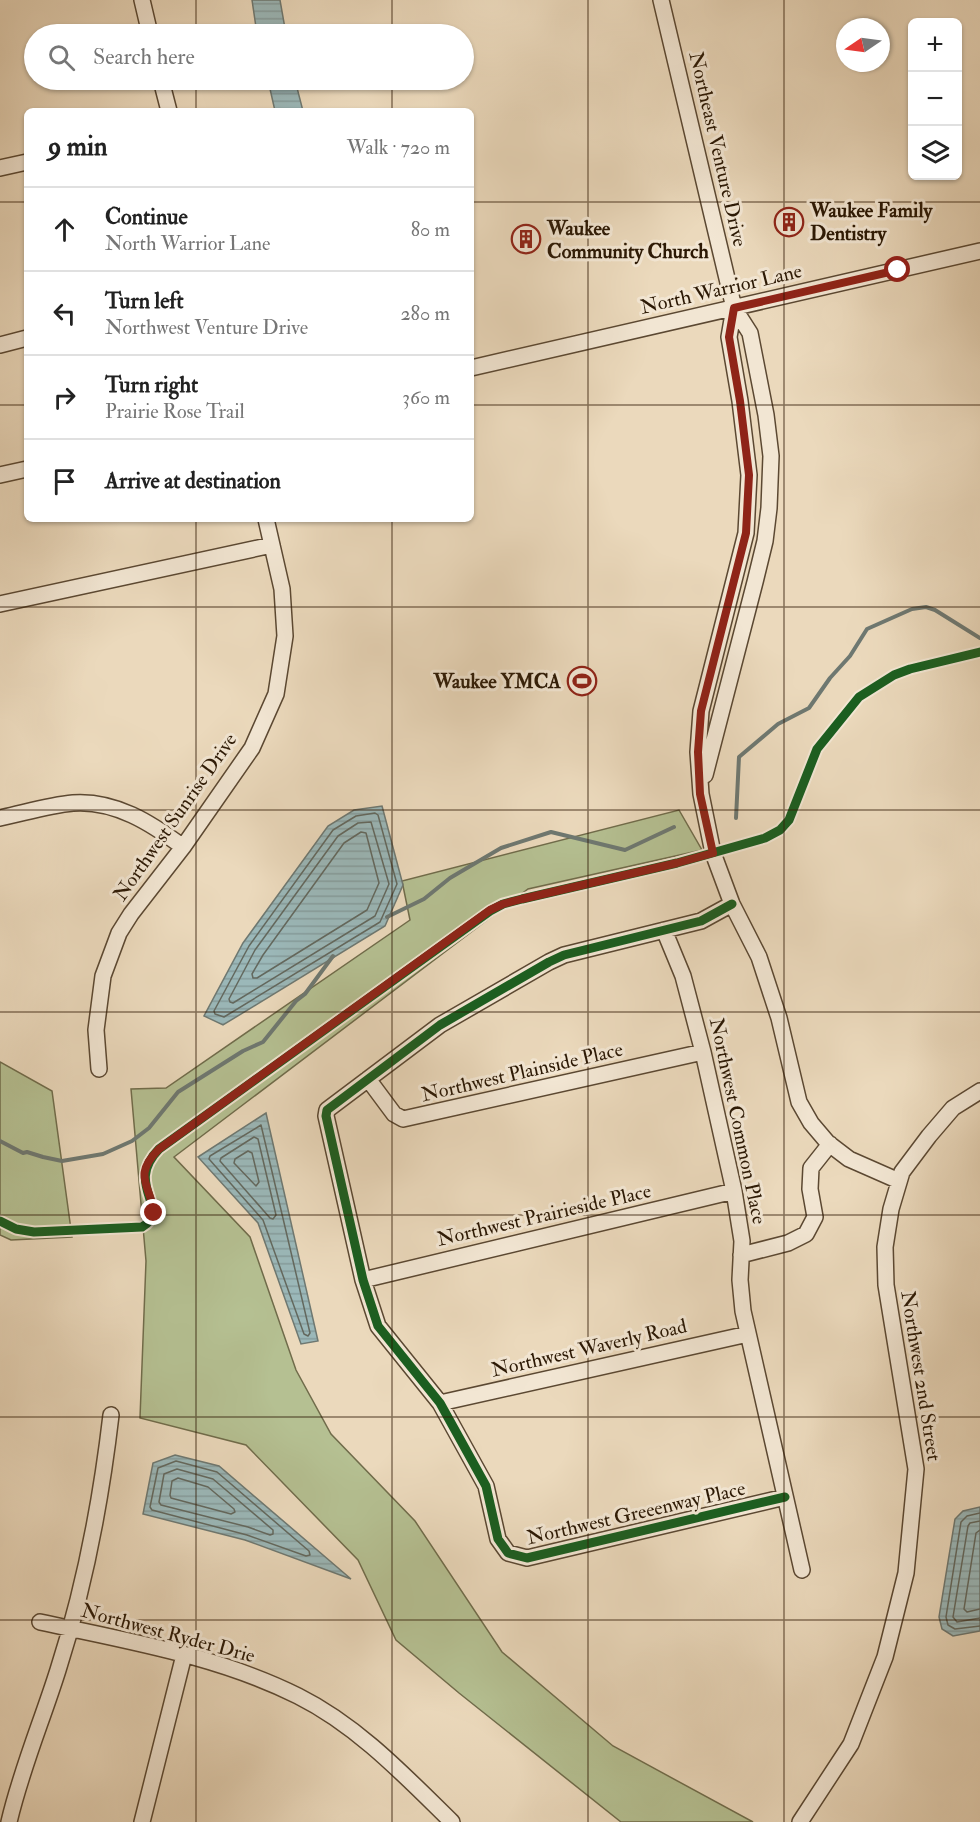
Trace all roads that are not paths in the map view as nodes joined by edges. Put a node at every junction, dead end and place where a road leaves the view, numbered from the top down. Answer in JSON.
{"nodes":[{"id":1,"x":142,"y":0,"type":"edge"},
{"id":2,"x":661,"y":0,"type":"edge"},
{"id":3,"x":148,"y":24,"type":"edge"},
{"id":4,"x":164,"y":90,"type":"edge"},
{"id":5,"x":168,"y":108,"type":"edge"},
{"id":6,"x":24,"y":163,"type":"edge"},
{"id":7,"x":0,"y":168,"type":"edge"},
{"id":8,"x":980,"y":251,"type":"edge"},
{"id":9,"x":734,"y":308,"type":"junction"},
{"id":10,"x":24,"y":339,"type":"edge"},
{"id":11,"x":0,"y":345,"type":"edge"},
{"id":12,"x":474,"y":367,"type":"edge"},
{"id":13,"x":24,"y":470,"type":"edge"},
{"id":14,"x":0,"y":475,"type":"edge"},
{"id":15,"x":267,"y":522,"type":"edge"},
{"id":16,"x":272,"y":545,"type":"junction"},
{"id":17,"x":0,"y":604,"type":"edge"},
{"id":18,"x":700,"y":794,"type":"junction"},
{"id":19,"x":0,"y":818,"type":"edge"},
{"id":20,"x":183,"y":847,"type":"junction"},
{"id":21,"x":732,"y":904,"type":"junction"},
{"id":22,"x":664,"y":930,"type":"junction"},
{"id":23,"x":703,"y":1052,"type":"junction"},
{"id":24,"x":99,"y":1069,"type":"dead end"},
{"id":25,"x":368,"y":1079,"type":"junction"},
{"id":26,"x":980,"y":1091,"type":"edge"},
{"id":27,"x":830,"y":1144,"type":"junction"},
{"id":28,"x":899,"y":1181,"type":"junction"},
{"id":29,"x":734,"y":1191,"type":"junction"},
{"id":30,"x":741,"y":1255,"type":"junction"},
{"id":31,"x":363,"y":1280,"type":"junction"},
{"id":32,"x":748,"y":1334,"type":"junction"},
{"id":33,"x":440,"y":1403,"type":"junction"},
{"id":34,"x":111,"y":1414,"type":"dead end"},
{"id":35,"x":785,"y":1497,"type":"junction"},
{"id":36,"x":802,"y":1570,"type":"dead end"},
{"id":37,"x":40,"y":1622,"type":"dead end"},
{"id":38,"x":70,"y":1629,"type":"junction"},
{"id":39,"x":184,"y":1655,"type":"junction"},
{"id":40,"x":9,"y":1822,"type":"edge"},
{"id":41,"x":142,"y":1822,"type":"edge"},
{"id":42,"x":452,"y":1822,"type":"edge"},
{"id":43,"x":800,"y":1822,"type":"edge"}],
"edges":[{"from":1,"to":3,"type":"street"},
{"from":2,"to":9,"type":"street","name":"Northeast Venture Drive"},
{"from":4,"to":5,"type":"street"},
{"from":6,"to":7,"type":"street"},
{"from":8,"to":9,"type":"street","name":"North Warrior Lane"},
{"from":9,"to":12,"type":"street","name":"North Warrior Lane"},
{"from":9,"to":18,"type":"street"},
{"from":9,"to":18,"type":"street"},
{"from":10,"to":11,"type":"street"},
{"from":13,"to":14,"type":"street"},
{"from":15,"to":16,"type":"street","name":"Northwest Sunrise Drive"},
{"from":16,"to":17,"type":"street"},
{"from":16,"to":20,"type":"street","name":"Northwest Sunrise Drive"},
{"from":18,"to":21,"type":"street"},
{"from":19,"to":20,"type":"street"},
{"from":20,"to":24,"type":"street","name":"Northwest Sunrise Drive"},
{"from":21,"to":22,"type":"street","name":"Northwest Greeenway Place"},
{"from":21,"to":27,"type":"street"},
{"from":22,"to":23,"type":"street","name":"Northwest Common Place"},
{"from":22,"to":25,"type":"street","name":"Northwest Greeenway Place"},
{"from":23,"to":25,"type":"street","name":"Northwest Plainside Place"},
{"from":23,"to":29,"type":"street","name":"Northwest Common Place"},
{"from":25,"to":31,"type":"street","name":"Northwest Greeenway Place"},
{"from":26,"to":28,"type":"street","name":"Northwest 2nd Street"},
{"from":27,"to":28,"type":"street"},
{"from":27,"to":30,"type":"street"},
{"from":28,"to":43,"type":"street","name":"Northwest 2nd Street"},
{"from":29,"to":30,"type":"street","name":"Northwest Common Place"},
{"from":29,"to":31,"type":"street","name":"Northwest Prairieside Place"},
{"from":30,"to":32,"type":"street","name":"Northwest Common Place"},
{"from":31,"to":33,"type":"street","name":"Northwest Greeenway Place"},
{"from":32,"to":33,"type":"street","name":"Northwest Waverly Road"},
{"from":32,"to":35,"type":"street","name":"Northwest Common Place"},
{"from":33,"to":35,"type":"street","name":"Northwest Greeenway Place"},
{"from":34,"to":38,"type":"street"},
{"from":35,"to":36,"type":"street","name":"Northwest Common Place"},
{"from":37,"to":38,"type":"street","name":"Northwest Ryder Drie"},
{"from":38,"to":39,"type":"street","name":"Northwest Ryder Drie"},
{"from":38,"to":40,"type":"street"},
{"from":39,"to":41,"type":"street"},
{"from":39,"to":42,"type":"street","name":"Northwest Ryder Drie"}]}
